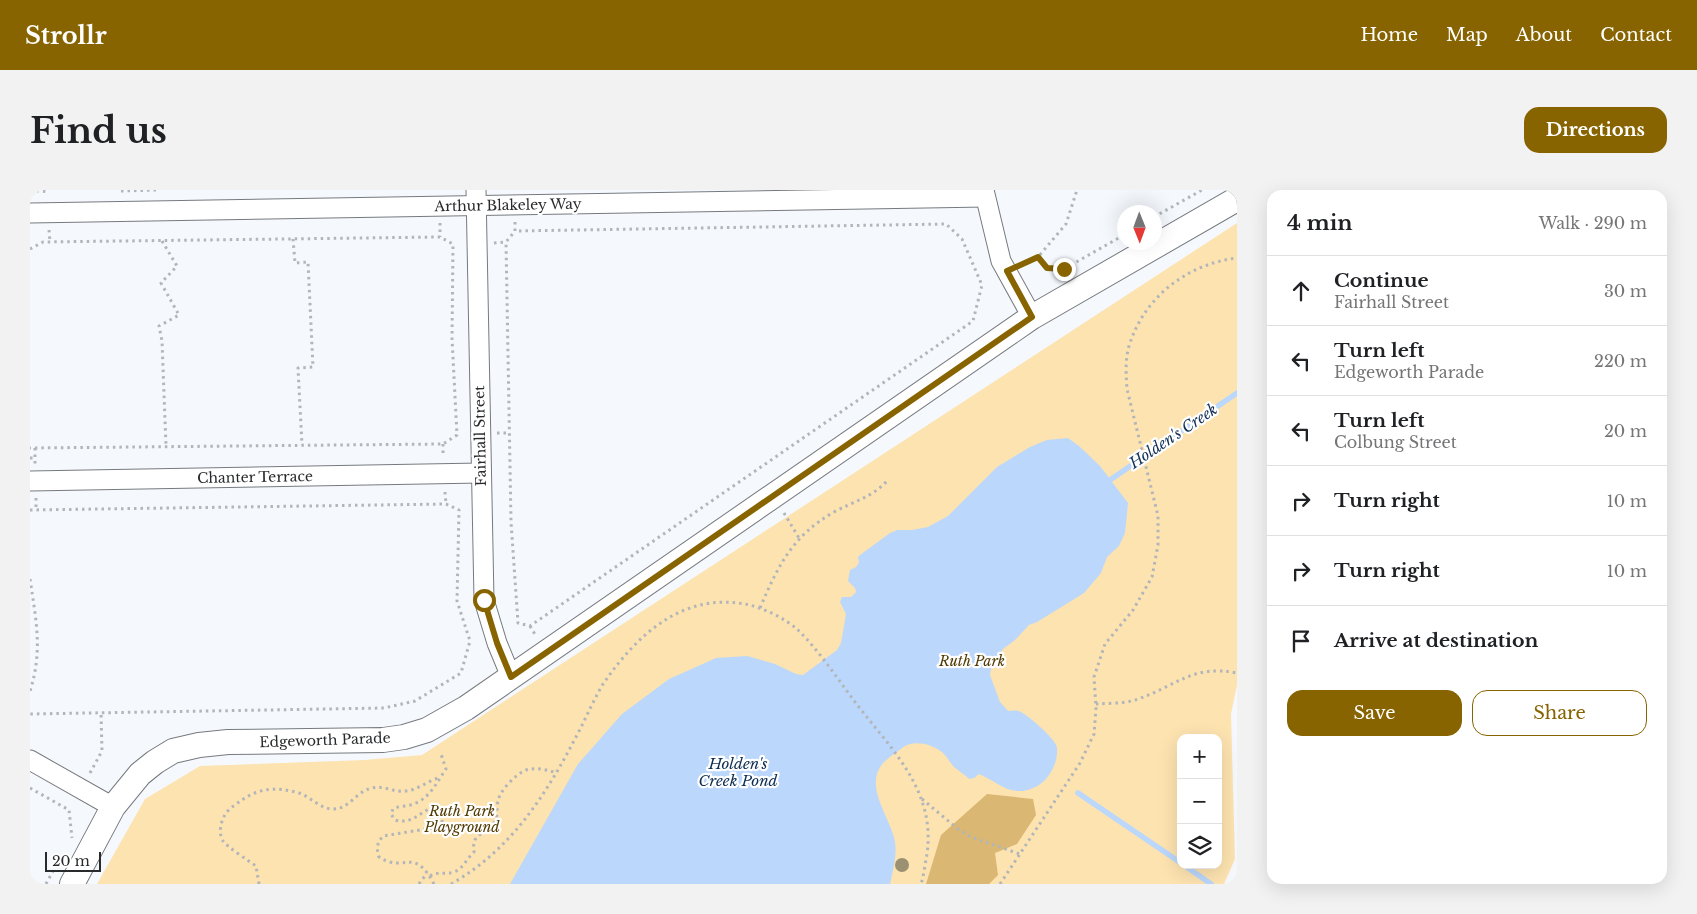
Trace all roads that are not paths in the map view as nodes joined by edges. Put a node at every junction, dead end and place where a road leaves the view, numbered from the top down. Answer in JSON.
{"nodes":[{"id":1,"x":985,"y":194,"type":"edge"},
{"id":2,"x":476,"y":198,"type":"edge"},
{"id":3,"x":1237,"y":199,"type":"edge"},
{"id":4,"x":30,"y":213,"type":"edge"},
{"id":5,"x":1032,"y":317,"type":"junction"},
{"id":6,"x":481,"y":474,"type":"junction"},
{"id":7,"x":30,"y":481,"type":"edge"},
{"id":8,"x":511,"y":677,"type":"junction"},
{"id":9,"x":30,"y":760,"type":"edge"},
{"id":10,"x":113,"y":806,"type":"junction"},
{"id":11,"x":72,"y":884,"type":"edge"}],
"edges":[{"from":1,"to":2,"type":"street","name":"Arthur Blakeley Way"},
{"from":1,"to":5,"type":"street"},
{"from":2,"to":4,"type":"street","name":"Arthur Blakeley Way"},
{"from":2,"to":6,"type":"street","name":"Fairhall Street"},
{"from":3,"to":5,"type":"street","name":"Edgeworth Parade"},
{"from":5,"to":8,"type":"street","name":"Edgeworth Parade"},
{"from":6,"to":7,"type":"street","name":"Chanter Terrace"},
{"from":6,"to":8,"type":"street","name":"Fairhall Street"},
{"from":8,"to":10,"type":"street","name":"Edgeworth Parade"},
{"from":9,"to":10,"type":"street"},
{"from":10,"to":11,"type":"street","name":"Edgeworth Parade"}]}
